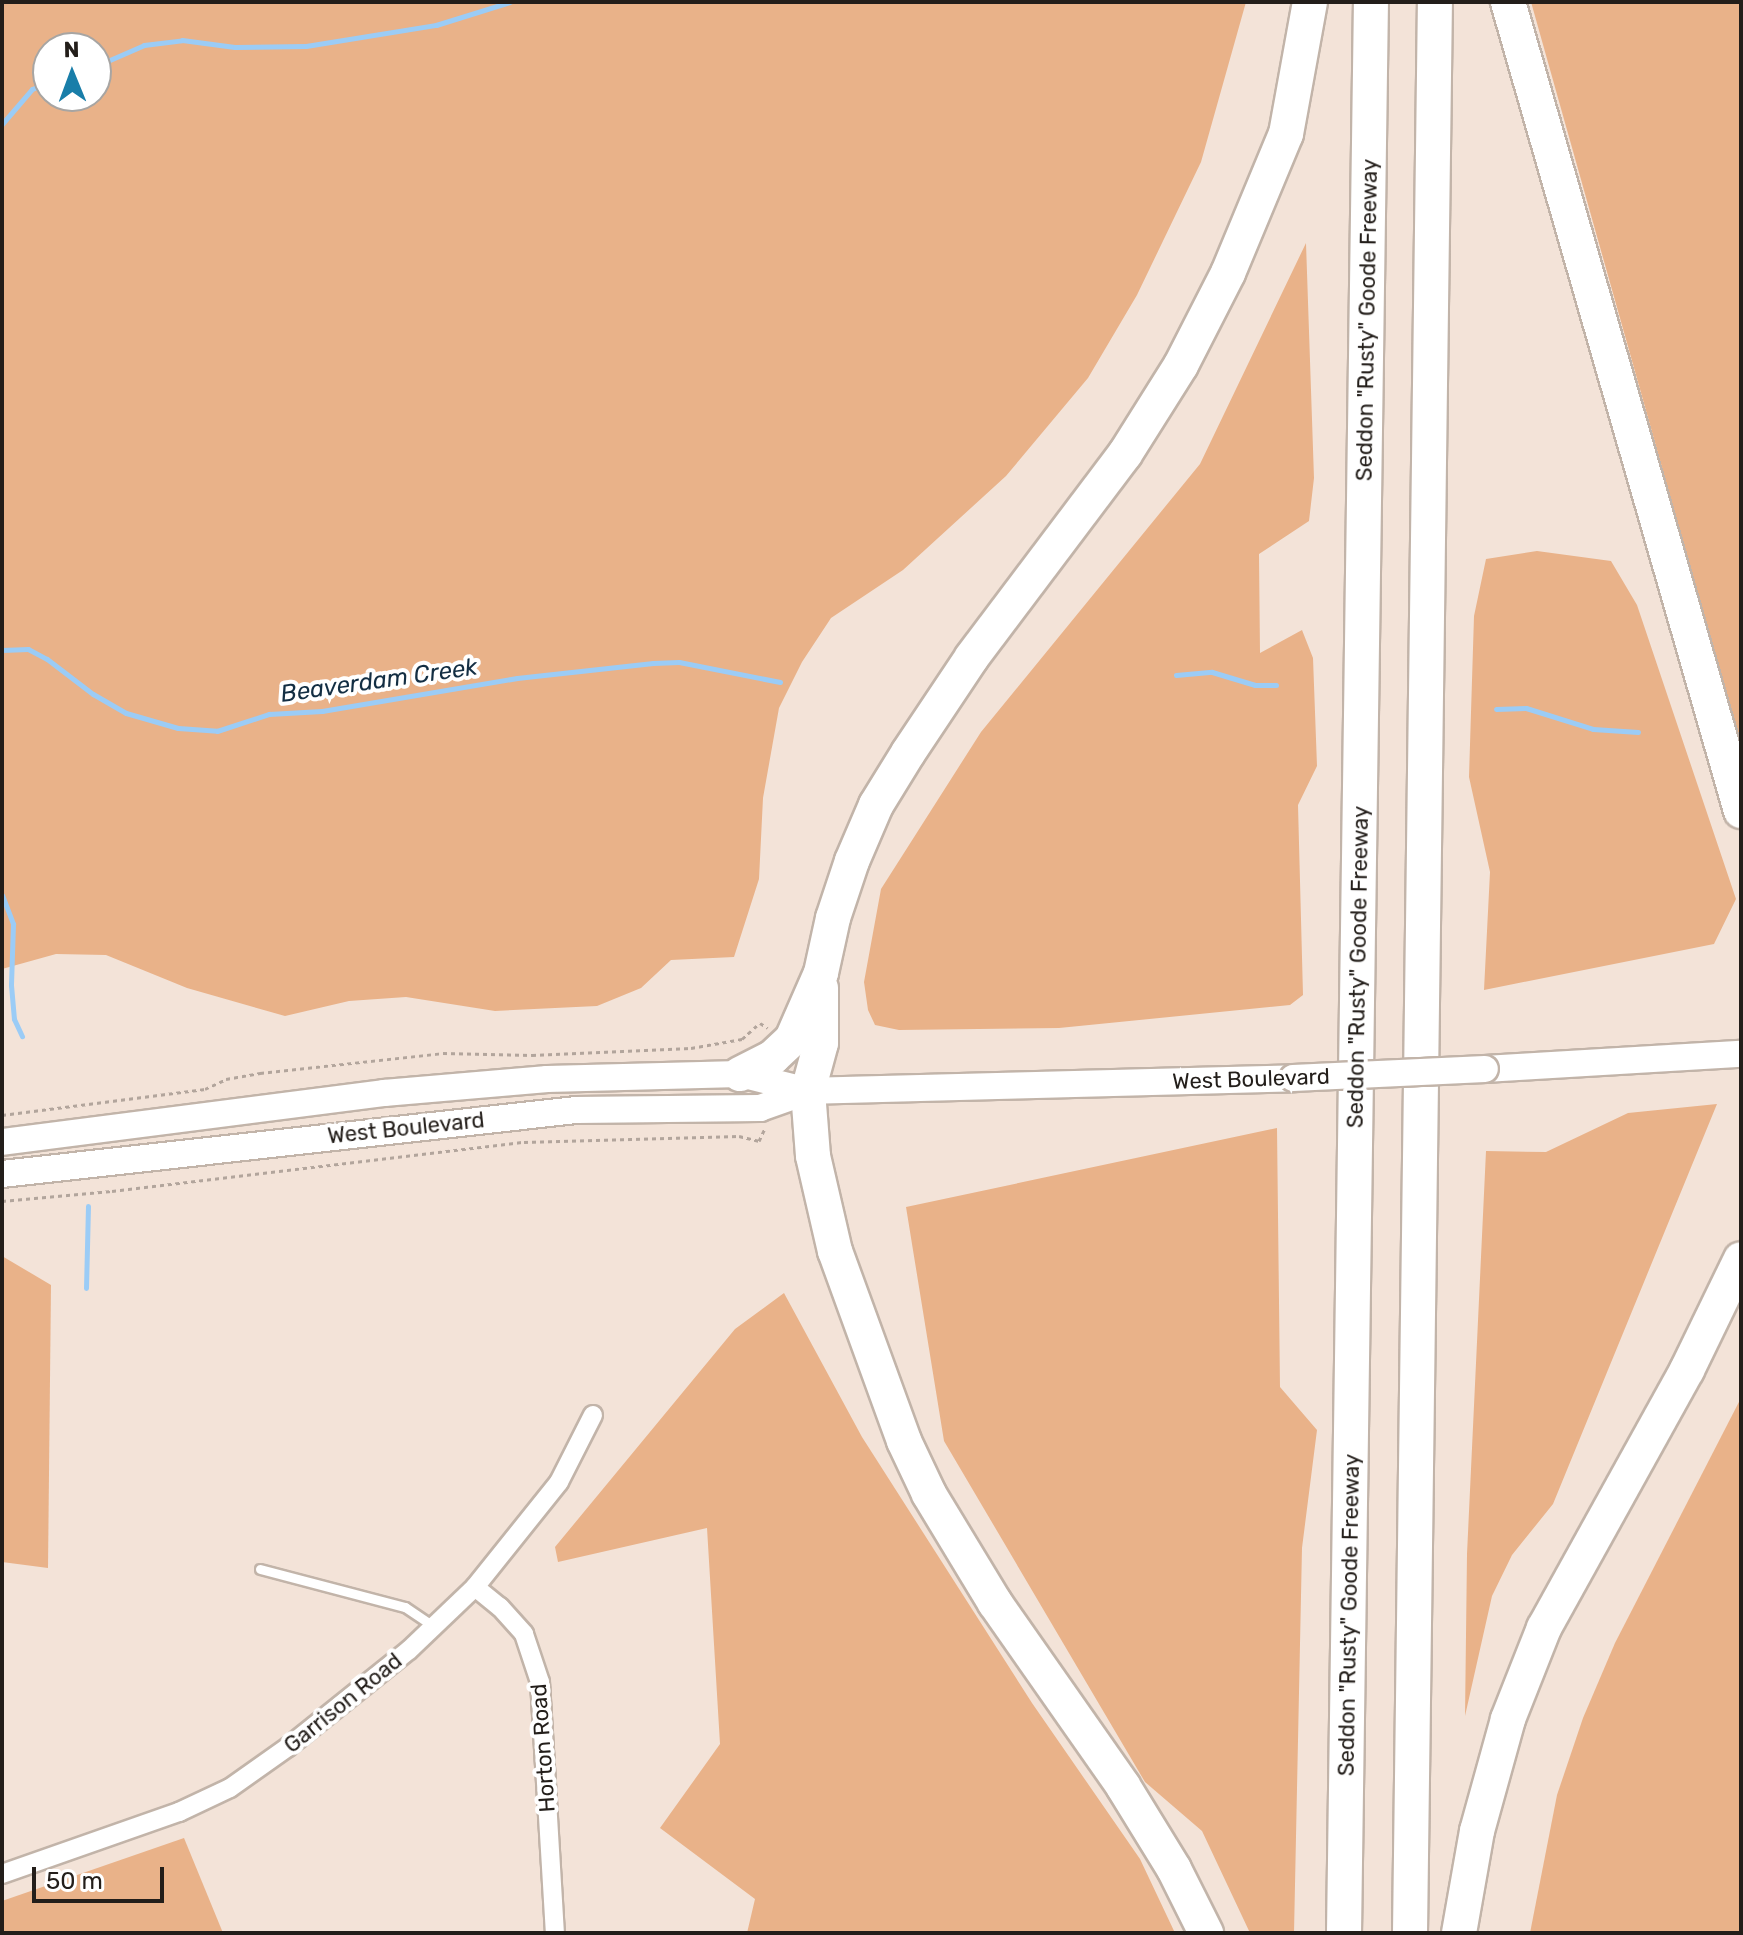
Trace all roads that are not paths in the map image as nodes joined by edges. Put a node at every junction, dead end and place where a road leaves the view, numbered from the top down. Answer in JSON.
{"nodes":[{"id":1,"x":1310,"y":2,"type":"edge"},
{"id":2,"x":1371,"y":2,"type":"edge"},
{"id":3,"x":1435,"y":2,"type":"edge"},
{"id":4,"x":1508,"y":2,"type":"edge"},
{"id":5,"x":1741,"y":811,"type":"edge"},
{"id":6,"x":821,"y":973,"type":"junction"},
{"id":7,"x":1741,"y":1054,"type":"edge"},
{"id":8,"x":740,"y":1074,"type":"junction"},
{"id":9,"x":534,"y":1080,"type":"junction"},
{"id":10,"x":808,"y":1091,"type":"junction"},
{"id":11,"x":281,"y":1105,"type":"junction"},
{"id":12,"x":282,"y":1141,"type":"junction"},
{"id":13,"x":2,"y":1142,"type":"edge"},
{"id":14,"x":124,"y":1160,"type":"junction"},
{"id":15,"x":2,"y":1174,"type":"edge"},
{"id":16,"x":1741,"y":1259,"type":"edge"},
{"id":17,"x":593,"y":1415,"type":"dead end"},
{"id":18,"x":260,"y":1569,"type":"dead end"},
{"id":19,"x":475,"y":1587,"type":"junction"},
{"id":20,"x":435,"y":1627,"type":"junction"},
{"id":21,"x":2,"y":1874,"type":"edge"},
{"id":22,"x":555,"y":1933,"type":"edge"},
{"id":23,"x":1206,"y":1933,"type":"edge"},
{"id":24,"x":1344,"y":1933,"type":"edge"},
{"id":25,"x":1410,"y":1933,"type":"edge"},
{"id":26,"x":1459,"y":1933,"type":"edge"}],
"edges":[{"from":1,"to":6,"type":"highway"},
{"from":2,"to":24,"type":"highway","name":"Seddon \"Rusty\" Goode Freeway"},
{"from":3,"to":25,"type":"highway"},
{"from":4,"to":5,"type":"highway"},
{"from":6,"to":8,"type":"highway"},
{"from":6,"to":10,"type":"highway"},
{"from":7,"to":10,"type":"street","name":"West Boulevard","bridge":true},
{"from":8,"to":9,"type":"street","name":"West Boulevard"},
{"from":8,"to":10,"type":"street","name":"West Boulevard"},
{"from":9,"to":11,"type":"street","name":"West Boulevard"},
{"from":9,"to":12,"type":"street"},
{"from":10,"to":12,"type":"street","name":"West Boulevard"},
{"from":10,"to":23,"type":"highway"},
{"from":11,"to":13,"type":"street","name":"West Boulevard"},
{"from":11,"to":14,"type":"street"},
{"from":12,"to":14,"type":"street","name":"West Boulevard"},
{"from":14,"to":15,"type":"street","name":"West Boulevard"},
{"from":16,"to":26,"type":"highway"},
{"from":17,"to":19,"type":"street","name":"Garrison Road"},
{"from":18,"to":20,"type":"lane"},
{"from":19,"to":20,"type":"street","name":"Garrison Road"},
{"from":19,"to":22,"type":"street","name":"Horton Road"},
{"from":20,"to":21,"type":"street","name":"Garrison Road"}]}
